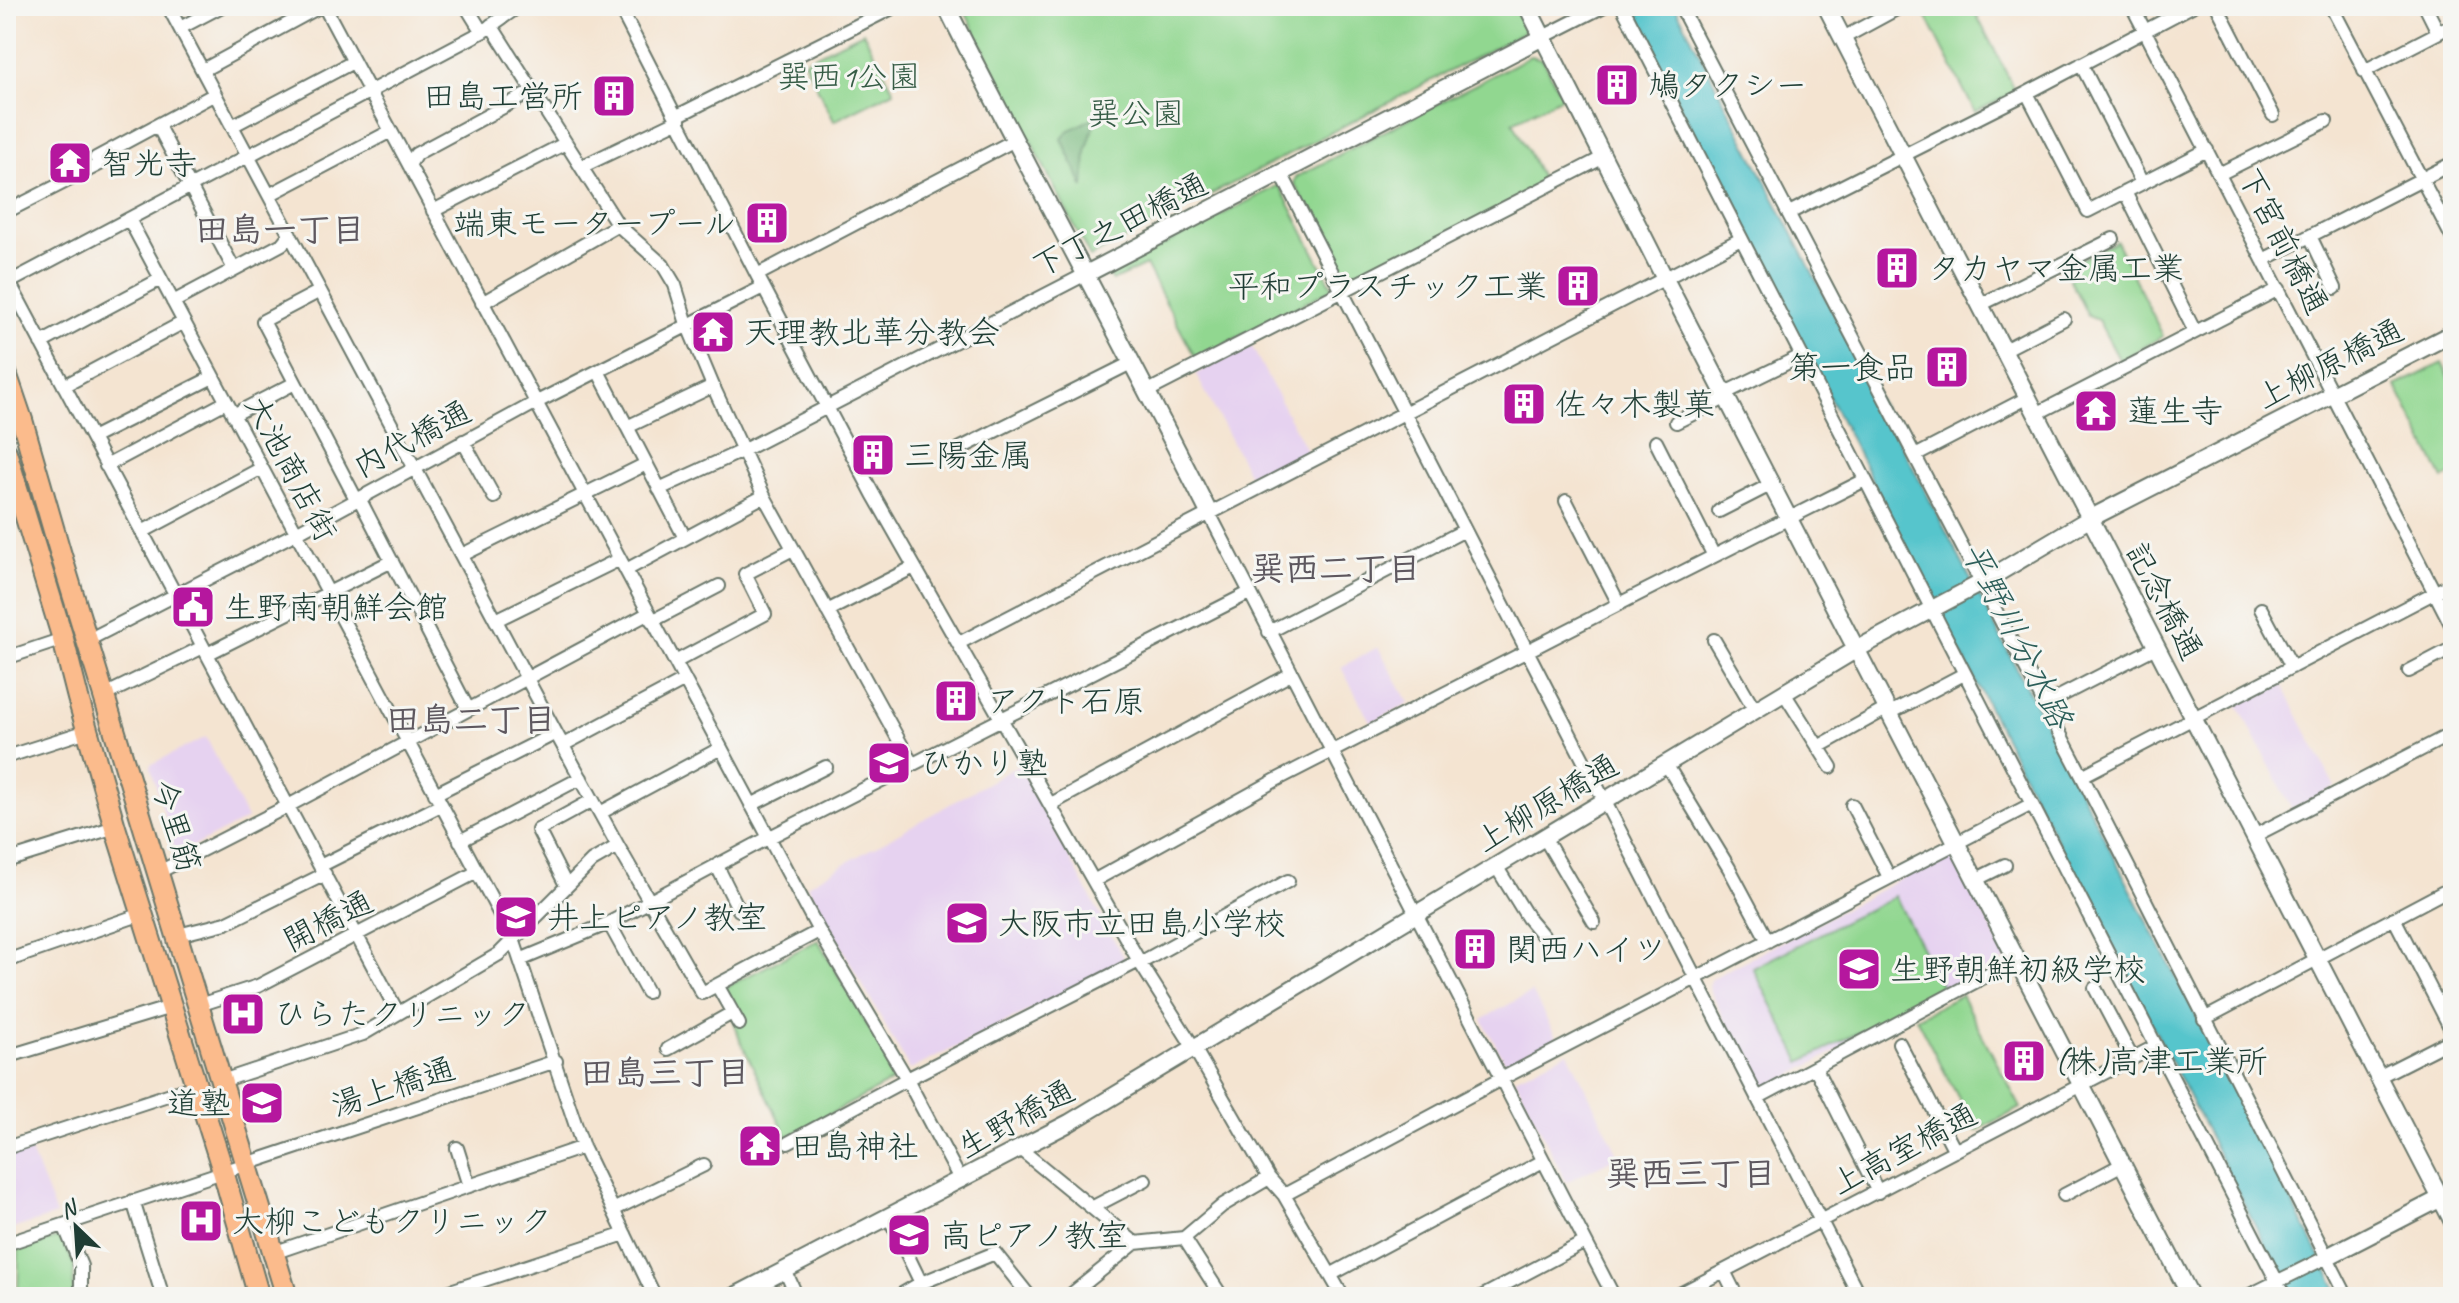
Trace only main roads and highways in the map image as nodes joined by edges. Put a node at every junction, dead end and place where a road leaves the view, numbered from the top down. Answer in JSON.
{"nodes":[{"id":1,"x":6,"y":373,"type":"edge"},
{"id":2,"x":6,"y":452,"type":"edge"},
{"id":3,"x":259,"y":1297,"type":"edge"},
{"id":4,"x":287,"y":1297,"type":"edge"}],
"edges":[{"from":1,"to":4,"type":"main road","name":"今里筋"},
{"from":2,"to":3,"type":"main road","name":"今里筋"}]}
